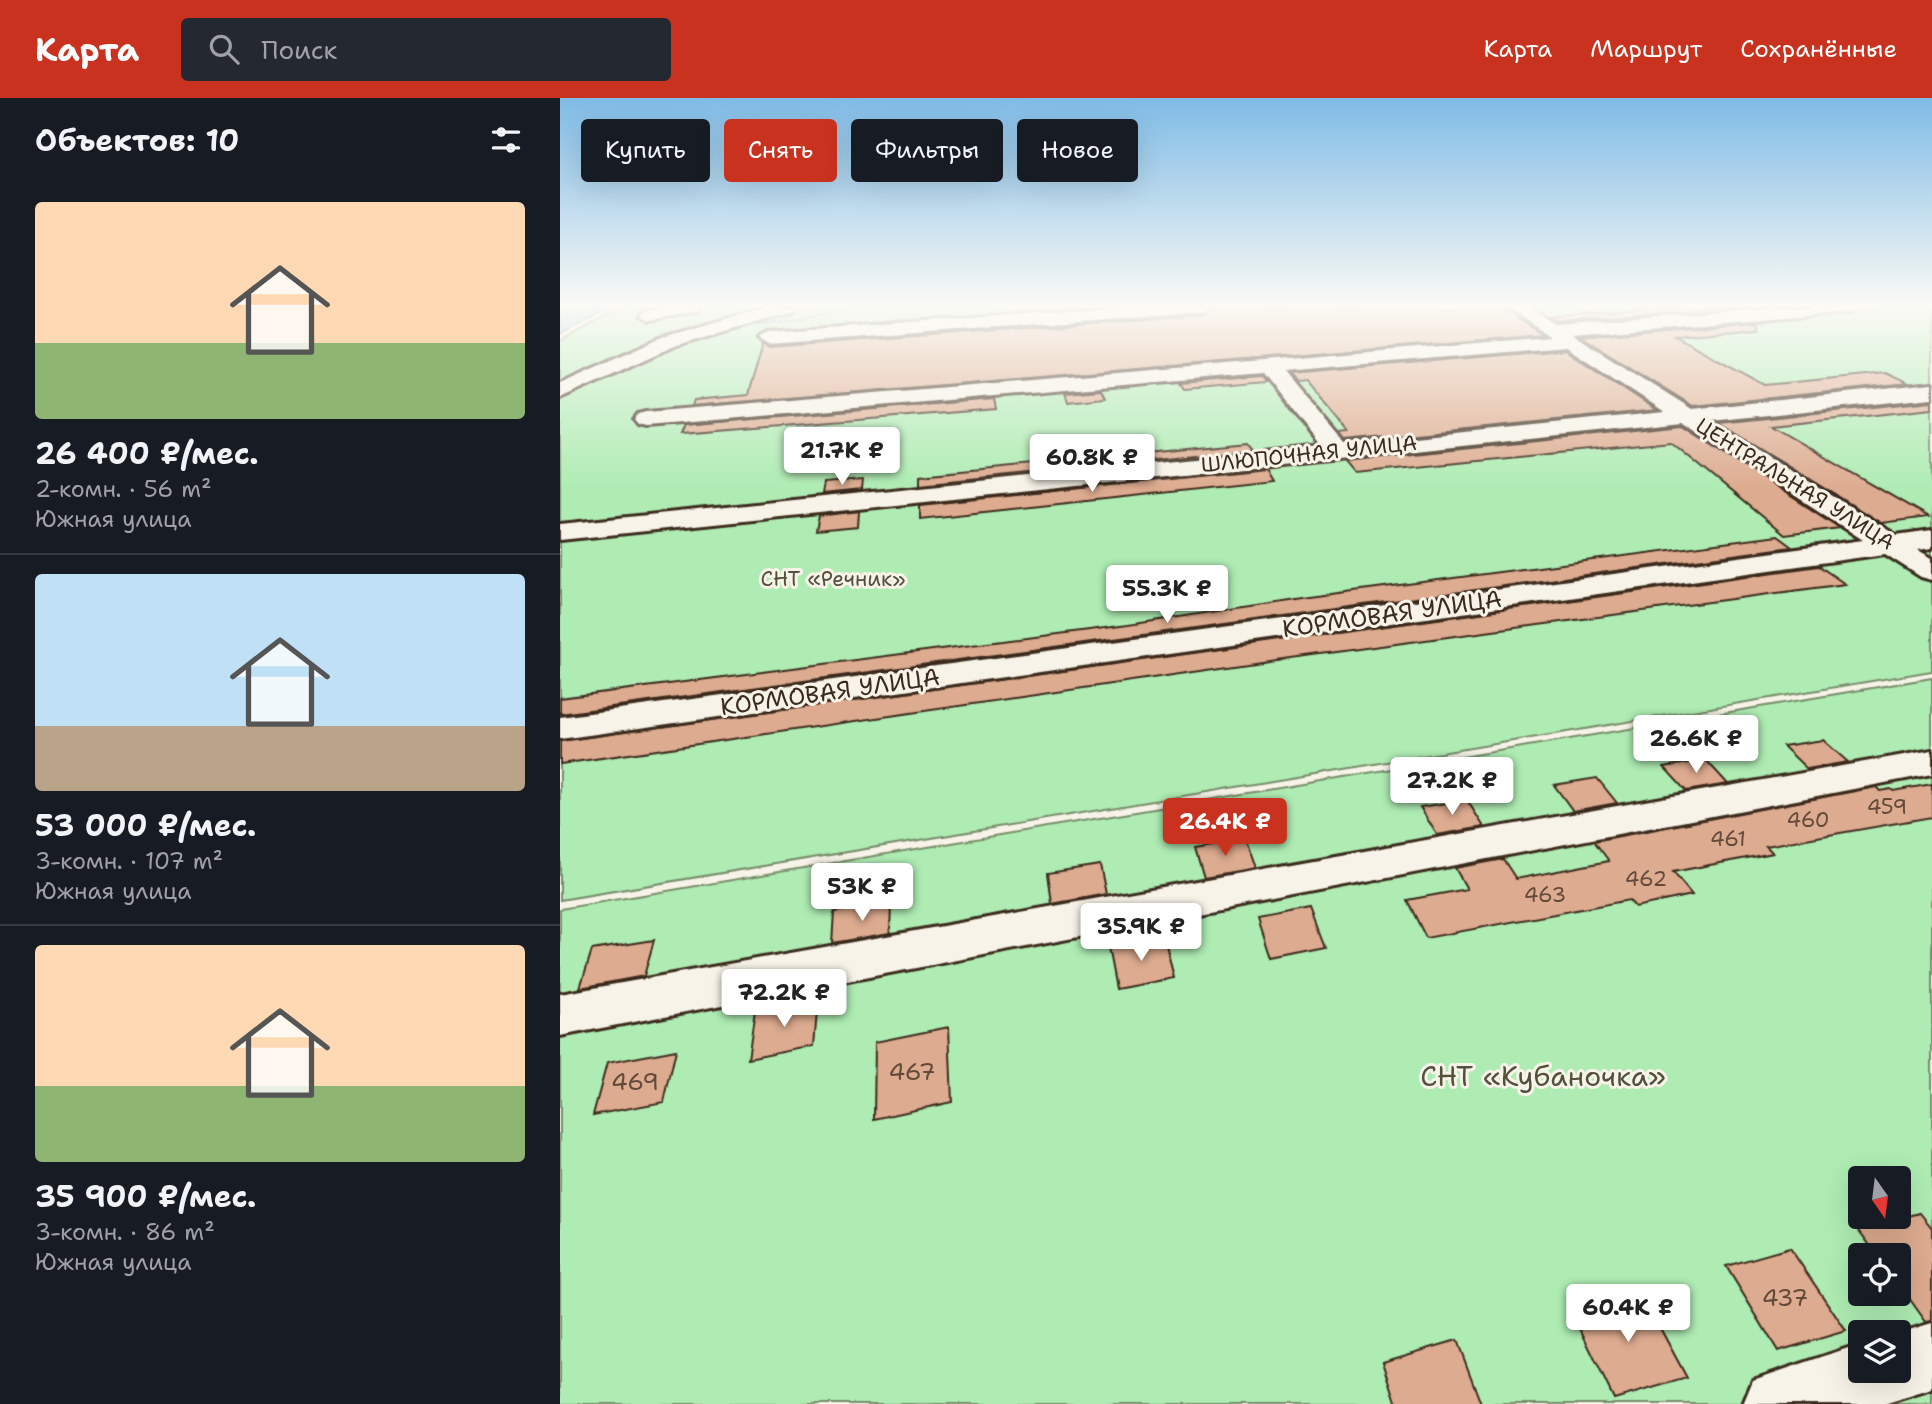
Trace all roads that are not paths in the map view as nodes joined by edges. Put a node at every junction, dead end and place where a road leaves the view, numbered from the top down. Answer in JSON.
{"nodes":[{"id":1,"x":611,"y":368,"type":"edge"},
{"id":2,"x":1245,"y":368,"type":"edge"},
{"id":3,"x":1270,"y":368,"type":"edge"},
{"id":4,"x":1610,"y":368,"type":"edge"},
{"id":5,"x":560,"y":391,"type":"edge"},
{"id":6,"x":1932,"y":391,"type":"edge"},
{"id":7,"x":1686,"y":416,"type":"junction"},
{"id":8,"x":646,"y":419,"type":"dead end"},
{"id":9,"x":1337,"y":451,"type":"junction"},
{"id":10,"x":560,"y":532,"type":"edge"},
{"id":11,"x":1932,"y":539,"type":"edge"},
{"id":12,"x":1892,"y":545,"type":"junction"},
{"id":13,"x":1932,"y":570,"type":"edge"},
{"id":14,"x":560,"y":727,"type":"edge"},
{"id":15,"x":1932,"y":762,"type":"edge"},
{"id":16,"x":560,"y":1015,"type":"edge"},
{"id":17,"x":1932,"y":1356,"type":"edge"},
{"id":18,"x":1911,"y":1362,"type":"edge"},
{"id":19,"x":1848,"y":1382,"type":"edge"},
{"id":20,"x":1777,"y":1404,"type":"edge"}],
"edges":[{"from":1,"to":5,"type":"street"},
{"from":2,"to":8,"type":"street"},
{"from":3,"to":9,"type":"street"},
{"from":4,"to":7,"type":"street","name":"ЦЕНТРАЛЬНАЯ УЛИЦА"},
{"from":6,"to":7,"type":"street","name":"ШЛЮПОЧНАЯ УЛИЦА"},
{"from":7,"to":9,"type":"street","name":"ШЛЮПОЧНАЯ УЛИЦА"},
{"from":7,"to":12,"type":"street","name":"ЦЕНТРАЛЬНАЯ УЛИЦА"},
{"from":9,"to":10,"type":"street","name":"ШЛЮПОЧНАЯ УЛИЦА"},
{"from":11,"to":12,"type":"street","name":"КОРМОВАЯ УЛИЦА"},
{"from":12,"to":13,"type":"street","name":"ЦЕНТРАЛЬНАЯ УЛИЦА"},
{"from":12,"to":14,"type":"street","name":"КОРМОВАЯ УЛИЦА"},
{"from":15,"to":16,"type":"street"},
{"from":17,"to":18,"type":"street"},
{"from":19,"to":20,"type":"street"}]}
